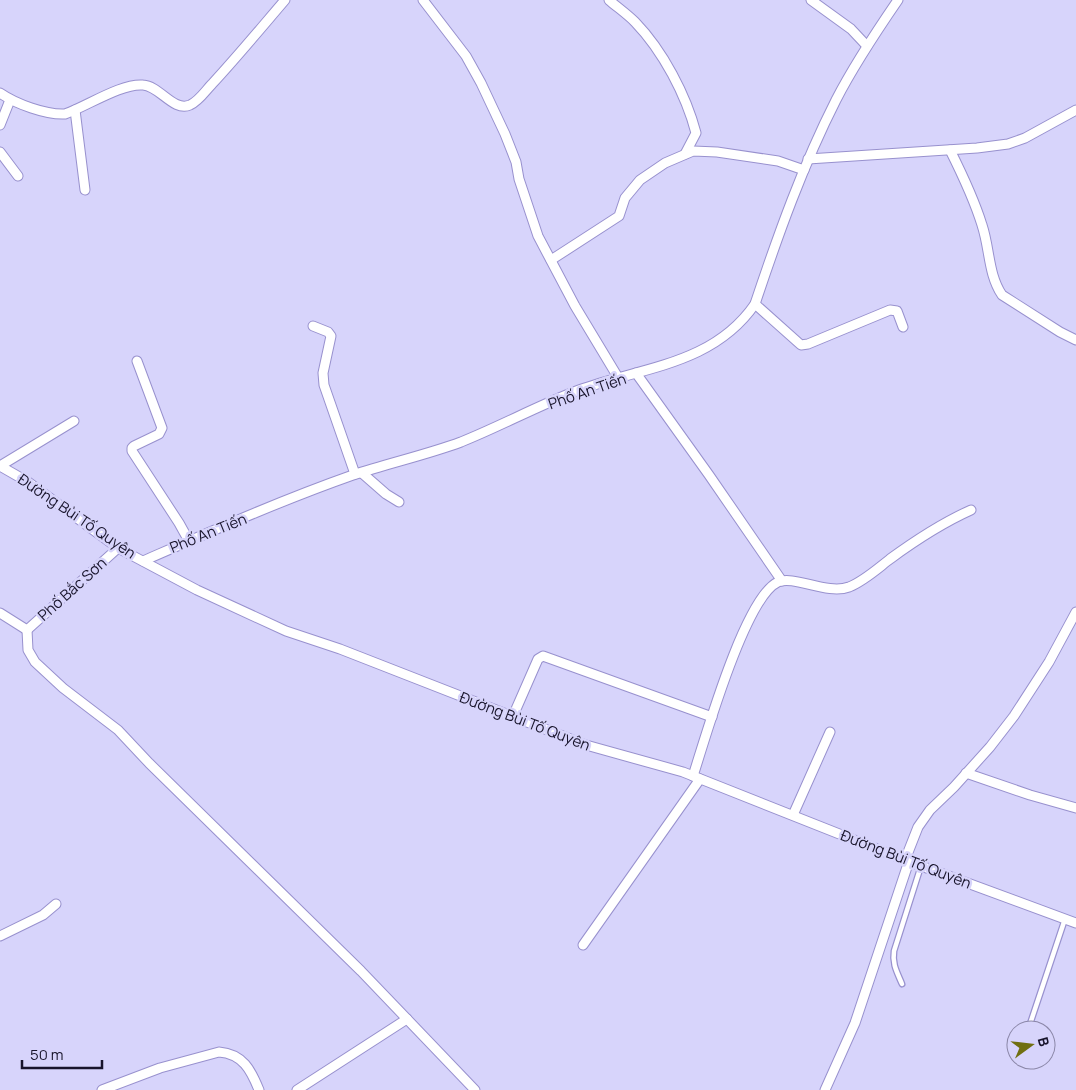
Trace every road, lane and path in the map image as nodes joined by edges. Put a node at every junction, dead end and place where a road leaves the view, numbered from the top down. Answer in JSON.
{"nodes":[{"id":1,"x":285,"y":0,"type":"edge"},
{"id":2,"x":423,"y":0,"type":"edge"},
{"id":3,"x":608,"y":0,"type":"edge"},
{"id":4,"x":811,"y":0,"type":"edge"},
{"id":5,"x":898,"y":0,"type":"edge"},
{"id":6,"x":867,"y":46,"type":"junction"},
{"id":7,"x":0,"y":94,"type":"edge"},
{"id":8,"x":10,"y":100,"type":"junction"},
{"id":9,"x":75,"y":110,"type":"junction"},
{"id":10,"x":1076,"y":110,"type":"edge"},
{"id":11,"x":0,"y":125,"type":"edge"},
{"id":12,"x":950,"y":150,"type":"junction"},
{"id":13,"x":0,"y":152,"type":"edge"},
{"id":14,"x":685,"y":154,"type":"junction"},
{"id":15,"x":808,"y":159,"type":"junction"},
{"id":16,"x":804,"y":170,"type":"junction"},
{"id":17,"x":18,"y":176,"type":"dead end"},
{"id":18,"x":86,"y":190,"type":"dead end"},
{"id":19,"x":551,"y":260,"type":"junction"},
{"id":20,"x":755,"y":304,"type":"junction"},
{"id":21,"x":313,"y":326,"type":"dead end"},
{"id":22,"x":903,"y":327,"type":"dead end"},
{"id":23,"x":1076,"y":340,"type":"edge"},
{"id":24,"x":137,"y":361,"type":"dead end"},
{"id":25,"x":636,"y":373,"type":"junction"},
{"id":26,"x":620,"y":379,"type":"junction"},
{"id":27,"x":74,"y":422,"type":"dead end"},
{"id":28,"x":0,"y":466,"type":"edge"},
{"id":29,"x":358,"y":473,"type":"junction"},
{"id":30,"x":399,"y":502,"type":"dead end"},
{"id":31,"x":971,"y":510,"type":"dead end"},
{"id":32,"x":188,"y":541,"type":"junction"},
{"id":33,"x":118,"y":548,"type":"junction"},
{"id":34,"x":143,"y":560,"type":"junction"},
{"id":35,"x":782,"y":581,"type":"junction"},
{"id":36,"x":1076,"y":612,"type":"edge"},
{"id":37,"x":0,"y":613,"type":"edge"},
{"id":38,"x":27,"y":630,"type":"junction"},
{"id":39,"x":513,"y":716,"type":"junction"},
{"id":40,"x":712,"y":717,"type":"junction"},
{"id":41,"x":830,"y":732,"type":"dead end"},
{"id":42,"x":966,"y":773,"type":"junction"},
{"id":43,"x":697,"y":777,"type":"junction"},
{"id":44,"x":1076,"y":808,"type":"edge"},
{"id":45,"x":793,"y":815,"type":"junction"},
{"id":46,"x":907,"y":860,"type":"junction"},
{"id":47,"x":921,"y":866,"type":"junction"},
{"id":48,"x":56,"y":904,"type":"dead end"},
{"id":49,"x":1065,"y":919,"type":"junction"},
{"id":50,"x":1076,"y":923,"type":"edge"},
{"id":51,"x":0,"y":936,"type":"edge"},
{"id":52,"x":583,"y":945,"type":"dead end"},
{"id":53,"x":902,"y":984,"type":"dead end"},
{"id":54,"x":407,"y":1020,"type":"junction"},
{"id":55,"x":1031,"y":1020,"type":"edge"},
{"id":56,"x":102,"y":1090,"type":"edge"},
{"id":57,"x":259,"y":1090,"type":"edge"},
{"id":58,"x":297,"y":1090,"type":"edge"},
{"id":59,"x":475,"y":1090,"type":"edge"},
{"id":60,"x":825,"y":1090,"type":"edge"}],
"edges":[{"from":1,"to":9,"type":"street"},
{"from":2,"to":19,"type":"street"},
{"from":3,"to":14,"type":"street"},
{"from":4,"to":6,"type":"street"},
{"from":5,"to":6,"type":"street","name":"Phố An Tiến"},
{"from":6,"to":15,"type":"street","name":"Phố An Tiến"},
{"from":7,"to":8,"type":"street"},
{"from":8,"to":9,"type":"street"},
{"from":8,"to":11,"type":"street"},
{"from":9,"to":18,"type":"street"},
{"from":10,"to":12,"type":"street"},
{"from":12,"to":15,"type":"street"},
{"from":12,"to":23,"type":"street"},
{"from":13,"to":17,"type":"street"},
{"from":14,"to":16,"type":"street"},
{"from":14,"to":19,"type":"street"},
{"from":15,"to":16,"type":"street","name":"Phố An Tiến"},
{"from":16,"to":20,"type":"street","name":"Phố An Tiến"},
{"from":19,"to":26,"type":"street"},
{"from":20,"to":22,"type":"street"},
{"from":20,"to":25,"type":"street","name":"Phố An Tiến"},
{"from":21,"to":29,"type":"street"},
{"from":24,"to":32,"type":"street"},
{"from":25,"to":26,"type":"street","name":"Phố An Tiến"},
{"from":25,"to":35,"type":"street"},
{"from":26,"to":29,"type":"street","name":"Phố An Tiến"},
{"from":27,"to":28,"type":"street"},
{"from":28,"to":33,"type":"street","name":"Đường Bùi Tố Quyên"},
{"from":29,"to":30,"type":"street"},
{"from":29,"to":32,"type":"street","name":"Phố An Tiến"},
{"from":31,"to":35,"type":"street"},
{"from":32,"to":34,"type":"street","name":"Phố An Tiến"},
{"from":33,"to":34,"type":"street","name":"Đường Bùi Tố Quyên"},
{"from":33,"to":38,"type":"street","name":"Phố Bắc Sơn"},
{"from":34,"to":39,"type":"street","name":"Đường Bùi Tố Quyên"},
{"from":35,"to":40,"type":"street"},
{"from":36,"to":42,"type":"street"},
{"from":37,"to":38,"type":"street","name":"Phố Bắc Sơn"},
{"from":38,"to":54,"type":"street"},
{"from":39,"to":40,"type":"street"},
{"from":39,"to":43,"type":"street","name":"Đường Bùi Tố Quyên"},
{"from":40,"to":43,"type":"street"},
{"from":41,"to":45,"type":"street"},
{"from":42,"to":44,"type":"street"},
{"from":42,"to":46,"type":"street"},
{"from":43,"to":45,"type":"street","name":"Đường Bùi Tố Quyên"},
{"from":43,"to":52,"type":"street"},
{"from":45,"to":46,"type":"street","name":"Đường Bùi Tố Quyên"},
{"from":46,"to":47,"type":"street","name":"Đường Bùi Tố Quyên"},
{"from":46,"to":60,"type":"street"},
{"from":47,"to":49,"type":"street","name":"Đường Bùi Tố Quyên"},
{"from":47,"to":53,"type":"lane"},
{"from":48,"to":51,"type":"street"},
{"from":49,"to":50,"type":"street","name":"Đường Bùi Tố Quyên"},
{"from":49,"to":55,"type":"lane"},
{"from":54,"to":58,"type":"street"},
{"from":54,"to":59,"type":"street"},
{"from":56,"to":57,"type":"street"}]}
